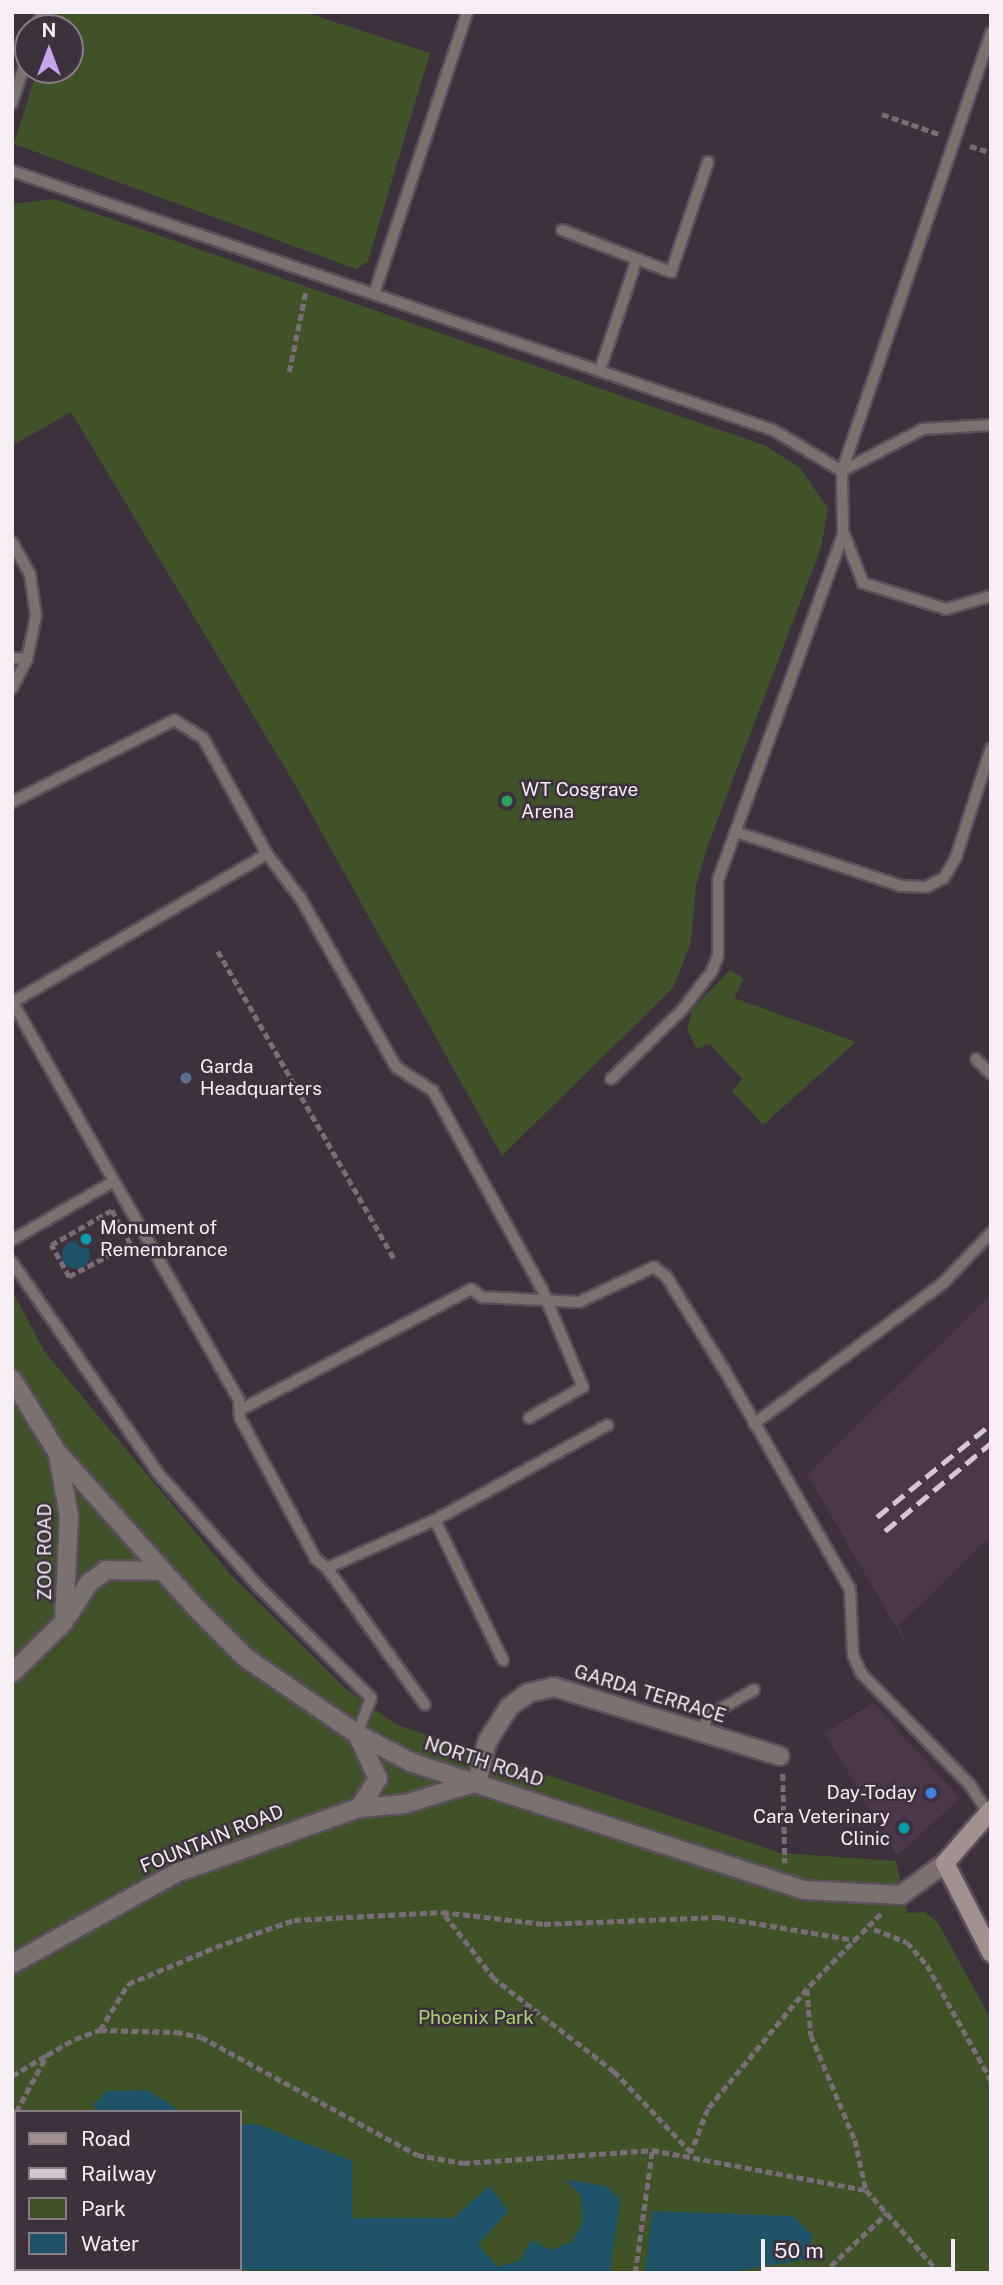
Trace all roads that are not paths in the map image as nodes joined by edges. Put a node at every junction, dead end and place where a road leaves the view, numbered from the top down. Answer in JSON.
{"nodes":[{"id":1,"x":467,"y":12,"type":"edge"},
{"id":2,"x":991,"y":33,"type":"edge"},
{"id":3,"x":18,"y":84,"type":"edge"},
{"id":4,"x":12,"y":103,"type":"edge"},
{"id":5,"x":708,"y":162,"type":"dead end"},
{"id":6,"x":12,"y":171,"type":"edge"},
{"id":7,"x":562,"y":230,"type":"dead end"},
{"id":8,"x":637,"y":260,"type":"junction"},
{"id":9,"x":374,"y":294,"type":"junction"},
{"id":10,"x":600,"y":370,"type":"junction"},
{"id":11,"x":991,"y":425,"type":"edge"},
{"id":12,"x":842,"y":471,"type":"junction"},
{"id":13,"x":843,"y":531,"type":"junction"},
{"id":14,"x":12,"y":542,"type":"edge"},
{"id":15,"x":991,"y":596,"type":"edge"},
{"id":16,"x":12,"y":658,"type":"edge"},
{"id":17,"x":27,"y":659,"type":"junction"},
{"id":18,"x":12,"y":688,"type":"edge"},
{"id":19,"x":991,"y":748,"type":"edge"},
{"id":20,"x":12,"y":802,"type":"edge"},
{"id":21,"x":736,"y":832,"type":"junction"},
{"id":22,"x":267,"y":854,"type":"junction"},
{"id":23,"x":13,"y":1002,"type":"edge"},
{"id":24,"x":976,"y":1059,"type":"dead end"},
{"id":25,"x":991,"y":1074,"type":"edge"},
{"id":26,"x":611,"y":1079,"type":"dead end"},
{"id":27,"x":114,"y":1181,"type":"junction"},
{"id":28,"x":991,"y":1233,"type":"edge"},
{"id":29,"x":12,"y":1240,"type":"edge"},
{"id":30,"x":12,"y":1262,"type":"edge"},
{"id":31,"x":546,"y":1302,"type":"junction"},
{"id":32,"x":12,"y":1379,"type":"edge"},
{"id":33,"x":240,"y":1410,"type":"junction"},
{"id":34,"x":529,"y":1418,"type":"dead end"},
{"id":35,"x":754,"y":1424,"type":"junction"},
{"id":36,"x":608,"y":1425,"type":"dead end"},
{"id":37,"x":57,"y":1452,"type":"junction"},
{"id":38,"x":435,"y":1520,"type":"junction"},
{"id":39,"x":327,"y":1568,"type":"junction"},
{"id":40,"x":163,"y":1571,"type":"junction"},
{"id":41,"x":64,"y":1622,"type":"junction"},
{"id":42,"x":503,"y":1660,"type":"dead end"},
{"id":43,"x":12,"y":1673,"type":"edge"},
{"id":44,"x":754,"y":1690,"type":"dead end"},
{"id":45,"x":425,"y":1705,"type":"dead end"},
{"id":46,"x":703,"y":1731,"type":"junction"},
{"id":47,"x":357,"y":1734,"type":"junction"},
{"id":48,"x":780,"y":1756,"type":"road end"},
{"id":49,"x":477,"y":1782,"type":"junction"},
{"id":50,"x":359,"y":1808,"type":"junction"},
{"id":51,"x":989,"y":1812,"type":"edge"},
{"id":52,"x":945,"y":1863,"type":"junction"},
{"id":53,"x":991,"y":1953,"type":"edge"},
{"id":54,"x":12,"y":1964,"type":"edge"}],
"edges":[{"from":1,"to":9,"type":"lane"},
{"from":2,"to":12,"type":"lane"},
{"from":3,"to":4,"type":"lane"},
{"from":5,"to":8,"type":"lane"},
{"from":6,"to":9,"type":"lane"},
{"from":7,"to":8,"type":"lane"},
{"from":8,"to":10,"type":"lane"},
{"from":9,"to":10,"type":"lane"},
{"from":10,"to":12,"type":"lane"},
{"from":11,"to":12,"type":"lane"},
{"from":12,"to":13,"type":"lane"},
{"from":13,"to":15,"type":"lane"},
{"from":13,"to":21,"type":"lane"},
{"from":14,"to":17,"type":"lane"},
{"from":16,"to":17,"type":"lane"},
{"from":17,"to":18,"type":"lane"},
{"from":19,"to":21,"type":"lane"},
{"from":20,"to":22,"type":"lane"},
{"from":21,"to":26,"type":"lane"},
{"from":22,"to":23,"type":"lane"},
{"from":22,"to":31,"type":"lane"},
{"from":23,"to":27,"type":"lane"},
{"from":24,"to":25,"type":"lane"},
{"from":27,"to":29,"type":"lane"},
{"from":27,"to":33,"type":"lane"},
{"from":28,"to":35,"type":"lane"},
{"from":30,"to":47,"type":"lane"},
{"from":31,"to":33,"type":"lane"},
{"from":31,"to":34,"type":"lane"},
{"from":31,"to":35,"type":"lane"},
{"from":32,"to":37,"type":"street"},
{"from":33,"to":39,"type":"lane"},
{"from":35,"to":51,"type":"lane"},
{"from":36,"to":38,"type":"lane"},
{"from":37,"to":40,"type":"street","name":"NORTH ROAD"},
{"from":37,"to":41,"type":"street","name":"ZOO ROAD"},
{"from":38,"to":39,"type":"lane"},
{"from":38,"to":42,"type":"lane"},
{"from":39,"to":45,"type":"lane"},
{"from":40,"to":41,"type":"street"},
{"from":40,"to":47,"type":"street","name":"NORTH ROAD"},
{"from":41,"to":43,"type":"street","name":"ZOO ROAD"},
{"from":44,"to":46,"type":"lane"},
{"from":46,"to":48,"type":"street","name":"GARDA TERRACE"},
{"from":46,"to":49,"type":"street","name":"GARDA TERRACE"},
{"from":47,"to":49,"type":"street","name":"NORTH ROAD"},
{"from":47,"to":50,"type":"street"},
{"from":49,"to":50,"type":"street","name":"FOUNTAIN ROAD"},
{"from":49,"to":52,"type":"street","name":"NORTH ROAD"},
{"from":50,"to":54,"type":"street","name":"FOUNTAIN ROAD"},
{"from":51,"to":52,"type":"main road"},
{"from":52,"to":53,"type":"main road"}]}
